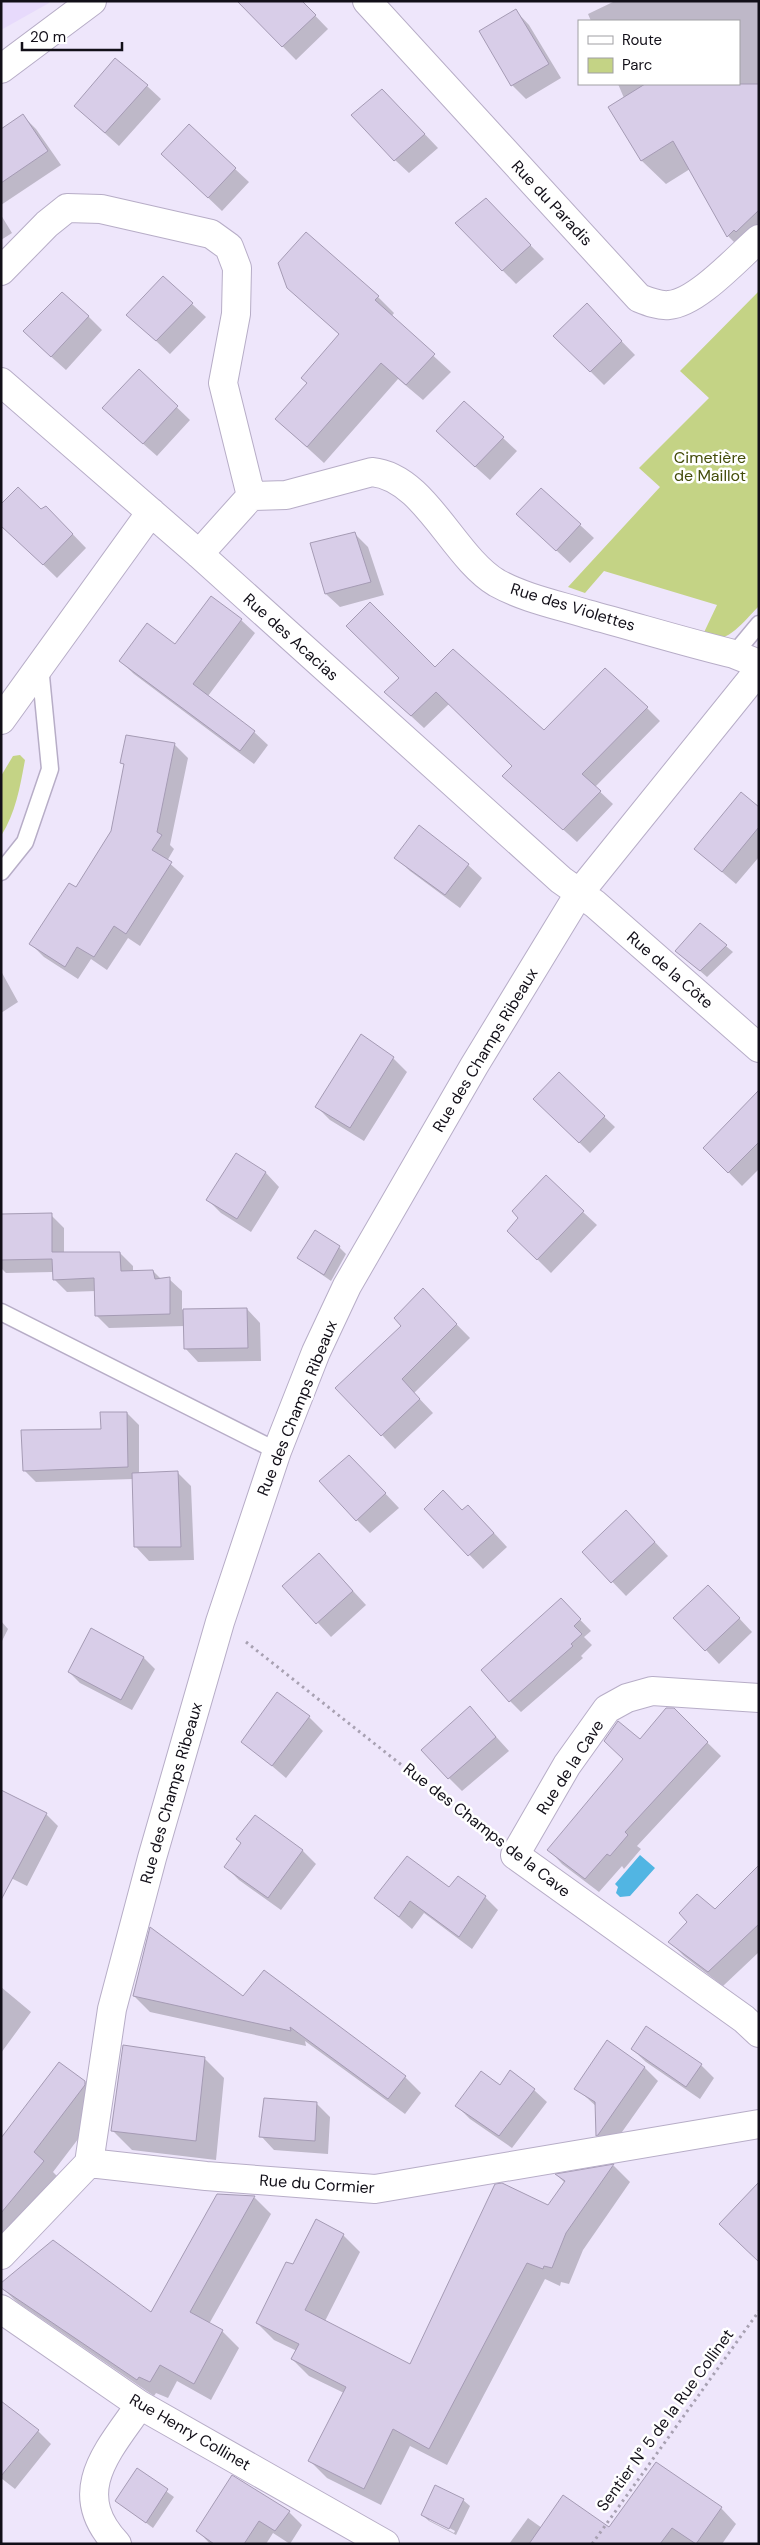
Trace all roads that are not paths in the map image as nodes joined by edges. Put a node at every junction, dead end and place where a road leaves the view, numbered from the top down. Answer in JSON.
{"nodes":[{"id":1,"x":92,"y":1,"type":"edge"},
{"id":2,"x":368,"y":1,"type":"edge"},
{"id":3,"x":1,"y":69,"type":"edge"},
{"id":4,"x":759,"y":239,"type":"edge"},
{"id":5,"x":1,"y":271,"type":"edge"},
{"id":6,"x":1,"y":382,"type":"edge"},
{"id":7,"x":251,"y":496,"type":"junction"},
{"id":8,"x":151,"y":512,"type":"junction"},
{"id":9,"x":199,"y":554,"type":"junction"},
{"id":10,"x":759,"y":624,"type":"edge"},
{"id":11,"x":734,"y":654,"type":"junction"},
{"id":12,"x":759,"y":664,"type":"edge"},
{"id":13,"x":40,"y":666,"type":"junction"},
{"id":14,"x":759,"y":670,"type":"edge"},
{"id":15,"x":1,"y":720,"type":"edge"},
{"id":16,"x":1,"y":872,"type":"edge"},
{"id":17,"x":580,"y":892,"type":"junction"},
{"id":18,"x":759,"y":1048,"type":"edge"},
{"id":19,"x":1,"y":1312,"type":"edge"},
{"id":20,"x":277,"y":1451,"type":"junction"},
{"id":21,"x":759,"y":1698,"type":"edge"},
{"id":22,"x":515,"y":1856,"type":"joint"},
{"id":23,"x":759,"y":2033,"type":"edge"},
{"id":24,"x":759,"y":2124,"type":"edge"},
{"id":25,"x":89,"y":2163,"type":"junction"},
{"id":26,"x":1,"y":2255,"type":"edge"},
{"id":27,"x":1,"y":2309,"type":"edge"},
{"id":28,"x":140,"y":2405,"type":"junction"},
{"id":29,"x":373,"y":2541,"type":"edge"},
{"id":30,"x":117,"y":2544,"type":"edge"}],
"edges":[{"from":1,"to":3,"type":"street"},
{"from":2,"to":4,"type":"street","name":"Rue du Paradis"},
{"from":5,"to":7,"type":"street"},
{"from":6,"to":8,"type":"street","name":"Rue des Acacias"},
{"from":7,"to":9,"type":"street"},
{"from":7,"to":11,"type":"street","name":"Rue des Violettes"},
{"from":8,"to":9,"type":"street","name":"Rue des Acacias"},
{"from":8,"to":13,"type":"street"},
{"from":9,"to":17,"type":"street","name":"Rue des Acacias"},
{"from":10,"to":11,"type":"lane"},
{"from":11,"to":12,"type":"street","name":"Rue des Violettes"},
{"from":13,"to":15,"type":"street"},
{"from":13,"to":16,"type":"lane"},
{"from":14,"to":17,"type":"street","name":"Rue des Champs Ribeaux"},
{"from":17,"to":18,"type":"street","name":"Rue de la Côte"},
{"from":17,"to":20,"type":"street","name":"Rue des Champs Ribeaux"},
{"from":19,"to":20,"type":"lane"},
{"from":20,"to":25,"type":"street","name":"Rue des Champs Ribeaux"},
{"from":21,"to":22,"type":"street","name":"Rue de la Cave"},
{"from":22,"to":23,"type":"street","name":"Rue des Champs de la Cave"},
{"from":24,"to":25,"type":"street","name":"Rue du Cormier"},
{"from":25,"to":26,"type":"street"},
{"from":27,"to":28,"type":"street","name":"Rue Henry Collinet"},
{"from":28,"to":29,"type":"street","name":"Rue Henry Collinet"},
{"from":28,"to":30,"type":"street"}]}
